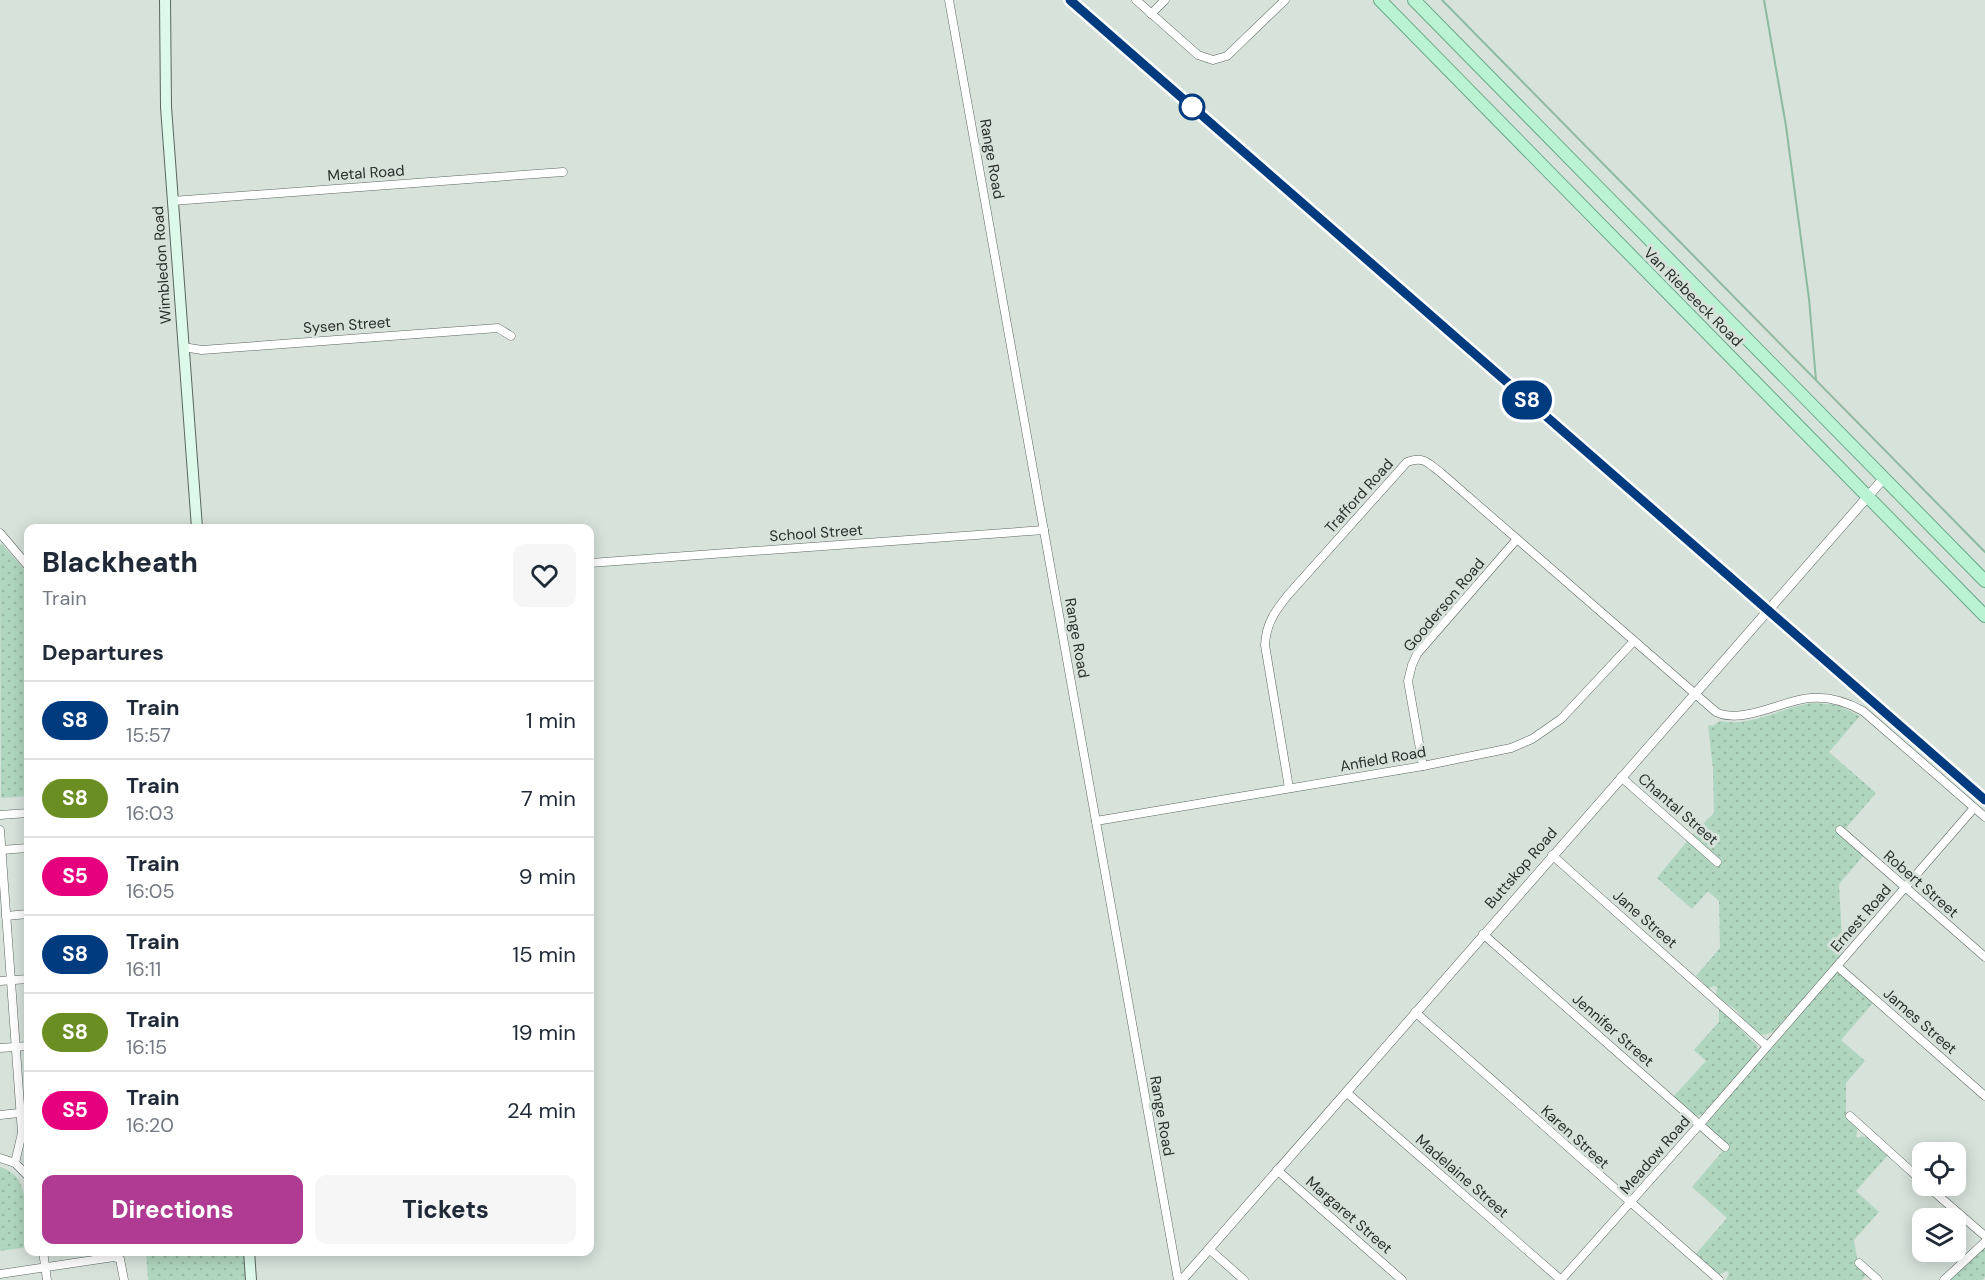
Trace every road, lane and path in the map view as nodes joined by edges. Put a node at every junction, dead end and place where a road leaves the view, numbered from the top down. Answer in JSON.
{"nodes":[{"id":1,"x":165,"y":0,"type":"edge"},
{"id":2,"x":949,"y":0,"type":"edge"},
{"id":3,"x":1136,"y":0,"type":"edge"},
{"id":4,"x":1165,"y":0,"type":"edge"},
{"id":5,"x":1285,"y":0,"type":"edge"},
{"id":6,"x":1380,"y":0,"type":"edge"},
{"id":7,"x":1414,"y":0,"type":"edge"},
{"id":8,"x":1151,"y":14,"type":"junction"},
{"id":9,"x":563,"y":172,"type":"dead end"},
{"id":10,"x":172,"y":201,"type":"junction"},
{"id":11,"x":511,"y":336,"type":"dead end"},
{"id":12,"x":183,"y":347,"type":"junction"},
{"id":13,"x":1884,"y":478,"type":"junction"},
{"id":14,"x":1866,"y":496,"type":"junction"},
{"id":15,"x":197,"y":524,"type":"edge"},
{"id":16,"x":1044,"y":530,"type":"junction"},
{"id":17,"x":0,"y":533,"type":"edge"},
{"id":18,"x":1517,"y":539,"type":"junction"},
{"id":19,"x":24,"y":561,"type":"edge"},
{"id":20,"x":594,"y":562,"type":"edge"},
{"id":21,"x":1985,"y":581,"type":"edge"},
{"id":22,"x":1985,"y":616,"type":"edge"},
{"id":23,"x":1634,"y":641,"type":"junction"},
{"id":24,"x":1694,"y":694,"type":"junction"},
{"id":25,"x":1423,"y":766,"type":"junction"},
{"id":26,"x":1620,"y":777,"type":"junction"},
{"id":27,"x":1289,"y":788,"type":"junction"},
{"id":28,"x":1974,"y":808,"type":"junction"},
{"id":29,"x":24,"y":813,"type":"edge"},
{"id":30,"x":0,"y":815,"type":"edge"},
{"id":31,"x":1985,"y":817,"type":"edge"},
{"id":32,"x":1096,"y":821,"type":"junction"},
{"id":33,"x":0,"y":830,"type":"edge"},
{"id":34,"x":1840,"y":830,"type":"dead end"},
{"id":35,"x":24,"y":848,"type":"edge"},
{"id":36,"x":1,"y":850,"type":"edge"},
{"id":37,"x":1552,"y":855,"type":"junction"},
{"id":38,"x":1717,"y":862,"type":"dead end"},
{"id":39,"x":2,"y":881,"type":"edge"},
{"id":40,"x":1905,"y":888,"type":"junction"},
{"id":41,"x":24,"y":914,"type":"edge"},
{"id":42,"x":6,"y":915,"type":"junction"},
{"id":43,"x":1483,"y":934,"type":"junction"},
{"id":44,"x":4,"y":949,"type":"edge"},
{"id":45,"x":1985,"y":957,"type":"edge"},
{"id":46,"x":1837,"y":966,"type":"junction"},
{"id":47,"x":24,"y":979,"type":"edge"},
{"id":48,"x":11,"y":980,"type":"junction"},
{"id":49,"x":0,"y":981,"type":"edge"},
{"id":50,"x":1414,"y":1012,"type":"junction"},
{"id":51,"x":24,"y":1046,"type":"edge"},
{"id":52,"x":1767,"y":1046,"type":"junction"},
{"id":53,"x":16,"y":1047,"type":"junction"},
{"id":54,"x":0,"y":1048,"type":"edge"},
{"id":55,"x":1346,"y":1092,"type":"junction"},
{"id":56,"x":1985,"y":1096,"type":"edge"},
{"id":57,"x":24,"y":1105,"type":"edge"},
{"id":58,"x":24,"y":1112,"type":"edge"},
{"id":59,"x":0,"y":1114,"type":"edge"},
{"id":60,"x":1850,"y":1116,"type":"dead end"},
{"id":61,"x":24,"y":1119,"type":"edge"},
{"id":62,"x":1700,"y":1124,"type":"junction"},
{"id":63,"x":1725,"y":1147,"type":"dead end"},
{"id":64,"x":0,"y":1158,"type":"edge"},
{"id":65,"x":15,"y":1163,"type":"junction"},
{"id":66,"x":1277,"y":1170,"type":"junction"},
{"id":67,"x":24,"y":1172,"type":"edge"},
{"id":68,"x":1912,"y":1173,"type":"edge"},
{"id":69,"x":1938,"y":1196,"type":"edge"},
{"id":70,"x":1630,"y":1204,"type":"junction"},
{"id":71,"x":1985,"y":1236,"type":"edge"},
{"id":72,"x":1985,"y":1242,"type":"edge"},
{"id":73,"x":1209,"y":1250,"type":"junction"},
{"id":74,"x":44,"y":1256,"type":"edge"},
{"id":75,"x":249,"y":1256,"type":"edge"},
{"id":76,"x":1859,"y":1263,"type":"dead end"},
{"id":77,"x":45,"y":1267,"type":"junction"},
{"id":78,"x":0,"y":1274,"type":"edge"},
{"id":79,"x":47,"y":1280,"type":"edge"},
{"id":80,"x":124,"y":1280,"type":"edge"},
{"id":81,"x":251,"y":1280,"type":"edge"},
{"id":82,"x":1180,"y":1280,"type":"edge"},
{"id":83,"x":1244,"y":1280,"type":"edge"},
{"id":84,"x":1402,"y":1280,"type":"edge"},
{"id":85,"x":1561,"y":1280,"type":"edge"},
{"id":86,"x":1719,"y":1280,"type":"edge"},
{"id":87,"x":1878,"y":1280,"type":"edge"},
{"id":88,"x":1944,"y":1280,"type":"edge"}],
"edges":[{"from":1,"to":10,"type":"main road","name":"Wimbledon Road"},
{"from":2,"to":16,"type":"street","name":"Range Road"},
{"from":3,"to":8,"type":"street"},
{"from":4,"to":8,"type":"street"},
{"from":5,"to":8,"type":"street"},
{"from":6,"to":14,"type":"main road","name":"Van Riebeeck Road"},
{"from":7,"to":13,"type":"main road","name":"Van Riebeeck Road"},
{"from":9,"to":10,"type":"street","name":"Metal Road"},
{"from":10,"to":12,"type":"main road","name":"Wimbledon Road"},
{"from":11,"to":12,"type":"street","name":"Sysen Street"},
{"from":12,"to":15,"type":"main road","name":"Wimbledon Road"},
{"from":13,"to":14,"type":"street","name":"Buttskop Road"},
{"from":13,"to":21,"type":"main road","name":"Van Riebeeck Road"},
{"from":14,"to":22,"type":"main road","name":"Van Riebeeck Road"},
{"from":14,"to":24,"type":"street","name":"Buttskop Road"},
{"from":16,"to":20,"type":"street","name":"School Street"},
{"from":16,"to":32,"type":"street","name":"Range Road"},
{"from":17,"to":19,"type":"street"},
{"from":18,"to":23,"type":"street","name":"Trafford Road"},
{"from":18,"to":25,"type":"street","name":"Gooderson Road"},
{"from":18,"to":27,"type":"street","name":"Trafford Road"},
{"from":23,"to":24,"type":"street","name":"Trafford Road"},
{"from":23,"to":25,"type":"street","name":"Anfield Road"},
{"from":24,"to":26,"type":"street","name":"Buttskop Road"},
{"from":24,"to":28,"type":"street","name":"Trafford Road"},
{"from":25,"to":27,"type":"street","name":"Anfield Road"},
{"from":26,"to":37,"type":"street","name":"Buttskop Road"},
{"from":26,"to":38,"type":"street","name":"Chantal Street"},
{"from":27,"to":32,"type":"street","name":"Anfield Road"},
{"from":28,"to":31,"type":"street"},
{"from":28,"to":40,"type":"street","name":"Ernest Road"},
{"from":29,"to":30,"type":"street"},
{"from":32,"to":82,"type":"street","name":"Range Road"},
{"from":33,"to":36,"type":"street"},
{"from":34,"to":40,"type":"street","name":"Robert Street"},
{"from":35,"to":36,"type":"street"},
{"from":36,"to":39,"type":"street"},
{"from":37,"to":43,"type":"street","name":"Buttskop Road"},
{"from":37,"to":52,"type":"street","name":"Jane Street"},
{"from":39,"to":42,"type":"street"},
{"from":40,"to":45,"type":"street","name":"Robert Street"},
{"from":40,"to":46,"type":"street","name":"Ernest Road"},
{"from":41,"to":42,"type":"street"},
{"from":42,"to":44,"type":"street"},
{"from":43,"to":50,"type":"street","name":"Buttskop Road"},
{"from":43,"to":62,"type":"street","name":"Jennifer Street"},
{"from":44,"to":48,"type":"street"},
{"from":46,"to":52,"type":"street","name":"Ernest Road"},
{"from":46,"to":56,"type":"street","name":"James Street"},
{"from":47,"to":48,"type":"street"},
{"from":48,"to":49,"type":"street"},
{"from":48,"to":53,"type":"street"},
{"from":50,"to":55,"type":"street","name":"Buttskop Road"},
{"from":50,"to":70,"type":"street","name":"Karen Street"},
{"from":51,"to":53,"type":"street"},
{"from":52,"to":62,"type":"street","name":"Meadow Road"},
{"from":53,"to":54,"type":"street"},
{"from":53,"to":57,"type":"street"},
{"from":55,"to":66,"type":"street","name":"Buttskop Road"},
{"from":55,"to":85,"type":"street","name":"Madelaine Street"},
{"from":58,"to":59,"type":"street"},
{"from":60,"to":68,"type":"street"},
{"from":61,"to":65,"type":"street"},
{"from":62,"to":63,"type":"street","name":"Jennifer Street"},
{"from":62,"to":70,"type":"street","name":"Meadow Road"},
{"from":64,"to":65,"type":"street"},
{"from":65,"to":67,"type":"street"},
{"from":66,"to":73,"type":"street","name":"Buttskop Road"},
{"from":66,"to":84,"type":"street","name":"Margaret Street"},
{"from":69,"to":71,"type":"street"},
{"from":70,"to":85,"type":"street","name":"Meadow Road"},
{"from":70,"to":86,"type":"street","name":"Karen Street"},
{"from":72,"to":88,"type":"street"},
{"from":73,"to":82,"type":"street","name":"Buttskop Road"},
{"from":73,"to":83,"type":"street"},
{"from":74,"to":77,"type":"street"},
{"from":75,"to":81,"type":"main road"},
{"from":76,"to":87,"type":"street"},
{"from":77,"to":78,"type":"street"},
{"from":77,"to":79,"type":"street"},
{"from":77,"to":80,"type":"street"}]}
